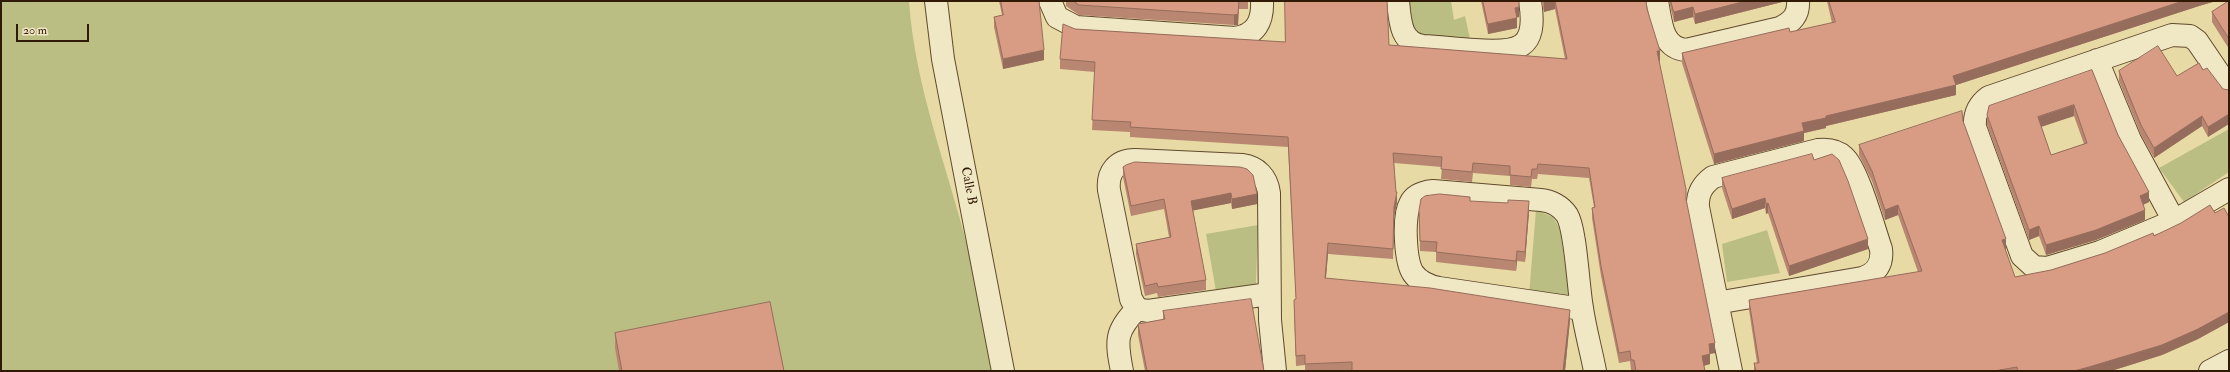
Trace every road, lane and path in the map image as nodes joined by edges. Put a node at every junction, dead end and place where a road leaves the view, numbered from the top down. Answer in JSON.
{"nodes":[{"id":1,"x":936,"y":1,"type":"edge"},
{"id":2,"x":1050,"y":1,"type":"edge"},
{"id":3,"x":1262,"y":1,"type":"edge"},
{"id":4,"x":1398,"y":1,"type":"edge"},
{"id":5,"x":1530,"y":1,"type":"edge"},
{"id":6,"x":1657,"y":1,"type":"edge"},
{"id":7,"x":1798,"y":1,"type":"edge"},
{"id":8,"x":2097,"y":60,"type":"junction"},
{"id":9,"x":2229,"y":88,"type":"edge"},
{"id":10,"x":2227,"y":194,"type":"edge"},
{"id":11,"x":2174,"y":221,"type":"junction"},
{"id":12,"x":1269,"y":294,"type":"junction"},
{"id":13,"x":1716,"y":303,"type":"junction"},
{"id":14,"x":1137,"y":309,"type":"junction"},
{"id":15,"x":1582,"y":309,"type":"junction"},
{"id":16,"x":2229,"y":361,"type":"edge"},
{"id":17,"x":1003,"y":371,"type":"edge"},
{"id":18,"x":1122,"y":371,"type":"edge"},
{"id":19,"x":1274,"y":371,"type":"edge"},
{"id":20,"x":1595,"y":371,"type":"edge"},
{"id":21,"x":1730,"y":371,"type":"edge"},
{"id":22,"x":2210,"y":371,"type":"edge"}],
"edges":[{"from":1,"to":17,"type":"street","name":"Calle B"},
{"from":2,"to":3,"type":"street"},
{"from":4,"to":5,"type":"street"},
{"from":6,"to":7,"type":"street"},
{"from":8,"to":9,"type":"street"},
{"from":8,"to":11,"type":"street"},
{"from":8,"to":11,"type":"street"},
{"from":10,"to":11,"type":"street"},
{"from":12,"to":14,"type":"street"},
{"from":12,"to":14,"type":"street"},
{"from":12,"to":19,"type":"street"},
{"from":13,"to":13,"type":"street"},
{"from":13,"to":21,"type":"street"},
{"from":14,"to":18,"type":"street"},
{"from":15,"to":15,"type":"street"},
{"from":15,"to":20,"type":"street"},
{"from":16,"to":22,"type":"street"}]}
